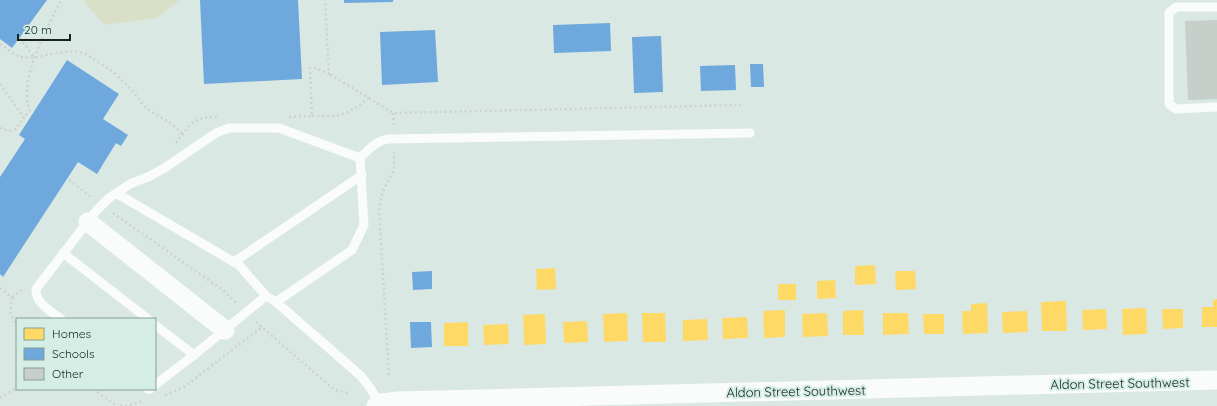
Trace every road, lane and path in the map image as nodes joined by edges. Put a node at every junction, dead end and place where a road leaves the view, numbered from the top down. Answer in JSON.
{"nodes":[{"id":1,"x":61,"y":0,"type":"edge"},
{"id":2,"x":325,"y":0,"type":"edge"},
{"id":3,"x":1217,"y":7,"type":"edge"},
{"id":4,"x":20,"y":38,"type":"dead end"},
{"id":5,"x":0,"y":44,"type":"edge"},
{"id":6,"x":34,"y":58,"type":"junction"},
{"id":7,"x":329,"y":74,"type":"junction"},
{"id":8,"x":0,"y":84,"type":"edge"},
{"id":9,"x":369,"y":98,"type":"junction"},
{"id":10,"x":741,"y":105,"type":"dead end"},
{"id":11,"x":1217,"y":108,"type":"edge"},
{"id":12,"x":393,"y":113,"type":"junction"},
{"id":13,"x":288,"y":116,"type":"dead end"},
{"id":14,"x":312,"y":116,"type":"junction"},
{"id":15,"x":225,"y":117,"type":"dead end"},
{"id":16,"x":24,"y":118,"type":"junction"},
{"id":17,"x":0,"y":128,"type":"edge"},
{"id":18,"x":750,"y":133,"type":"dead end"},
{"id":19,"x":394,"y":138,"type":"junction"},
{"id":20,"x":360,"y":158,"type":"junction"},
{"id":21,"x":362,"y":175,"type":"junction"},
{"id":22,"x":69,"y":180,"type":"dead end"},
{"id":23,"x":116,"y":193,"type":"junction"},
{"id":24,"x":102,"y":205,"type":"junction"},
{"id":25,"x":88,"y":222,"type":"junction"},
{"id":26,"x":63,"y":253,"type":"junction"},
{"id":27,"x":234,"y":262,"type":"junction"},
{"id":28,"x":266,"y":296,"type":"junction"},
{"id":29,"x":12,"y":297,"type":"dead end"},
{"id":30,"x":276,"y":302,"type":"junction"},
{"id":31,"x":246,"y":312,"type":"junction"},
{"id":32,"x":60,"y":318,"type":"edge"},
{"id":33,"x":147,"y":318,"type":"edge"},
{"id":34,"x":16,"y":324,"type":"edge"},
{"id":35,"x":156,"y":326,"type":"edge"},
{"id":36,"x":225,"y":330,"type":"junction"},
{"id":37,"x":194,"y":355,"type":"junction"},
{"id":38,"x":389,"y":376,"type":"dead end"},
{"id":39,"x":1217,"y":380,"type":"edge"},
{"id":40,"x":156,"y":384,"type":"edge"},
{"id":41,"x":16,"y":389,"type":"edge"},
{"id":42,"x":94,"y":390,"type":"edge"},
{"id":43,"x":348,"y":394,"type":"dead end"},
{"id":44,"x":0,"y":398,"type":"edge"},
{"id":45,"x":377,"y":405,"type":"edge"},
{"id":46,"x":117,"y":406,"type":"edge"}],
"edges":[{"from":1,"to":6,"type":"path"},
{"from":2,"to":7,"type":"path"},
{"from":3,"to":11,"type":"lane"},
{"from":4,"to":6,"type":"path"},
{"from":5,"to":6,"type":"path"},
{"from":6,"to":15,"type":"path"},
{"from":6,"to":16,"type":"path"},
{"from":7,"to":9,"type":"path"},
{"from":7,"to":14,"type":"path"},
{"from":8,"to":16,"type":"path"},
{"from":9,"to":12,"type":"path"},
{"from":9,"to":14,"type":"path"},
{"from":10,"to":12,"type":"path"},
{"from":12,"to":19,"type":"path"},
{"from":13,"to":14,"type":"path"},
{"from":16,"to":17,"type":"path"},
{"from":18,"to":19,"type":"lane"},
{"from":19,"to":20,"type":"lane"},
{"from":19,"to":38,"type":"path"},
{"from":20,"to":21,"type":"lane"},
{"from":20,"to":23,"type":"lane"},
{"from":21,"to":27,"type":"lane"},
{"from":21,"to":30,"type":"lane"},
{"from":22,"to":24,"type":"path"},
{"from":23,"to":24,"type":"lane"},
{"from":23,"to":27,"type":"lane"},
{"from":24,"to":25,"type":"lane"},
{"from":24,"to":31,"type":"path"},
{"from":25,"to":26,"type":"lane"},
{"from":25,"to":36,"type":"street"},
{"from":26,"to":32,"type":"lane"},
{"from":26,"to":33,"type":"lane"},
{"from":27,"to":28,"type":"lane"},
{"from":28,"to":30,"type":"lane"},
{"from":28,"to":31,"type":"lane"},
{"from":29,"to":34,"type":"path"},
{"from":30,"to":45,"type":"lane"},
{"from":31,"to":36,"type":"lane"},
{"from":31,"to":43,"type":"path"},
{"from":35,"to":37,"type":"lane"},
{"from":36,"to":37,"type":"lane"},
{"from":37,"to":40,"type":"lane"},
{"from":39,"to":45,"type":"street","name":"Aldon Street Southwest"},
{"from":41,"to":44,"type":"path"},
{"from":42,"to":46,"type":"path"}]}
